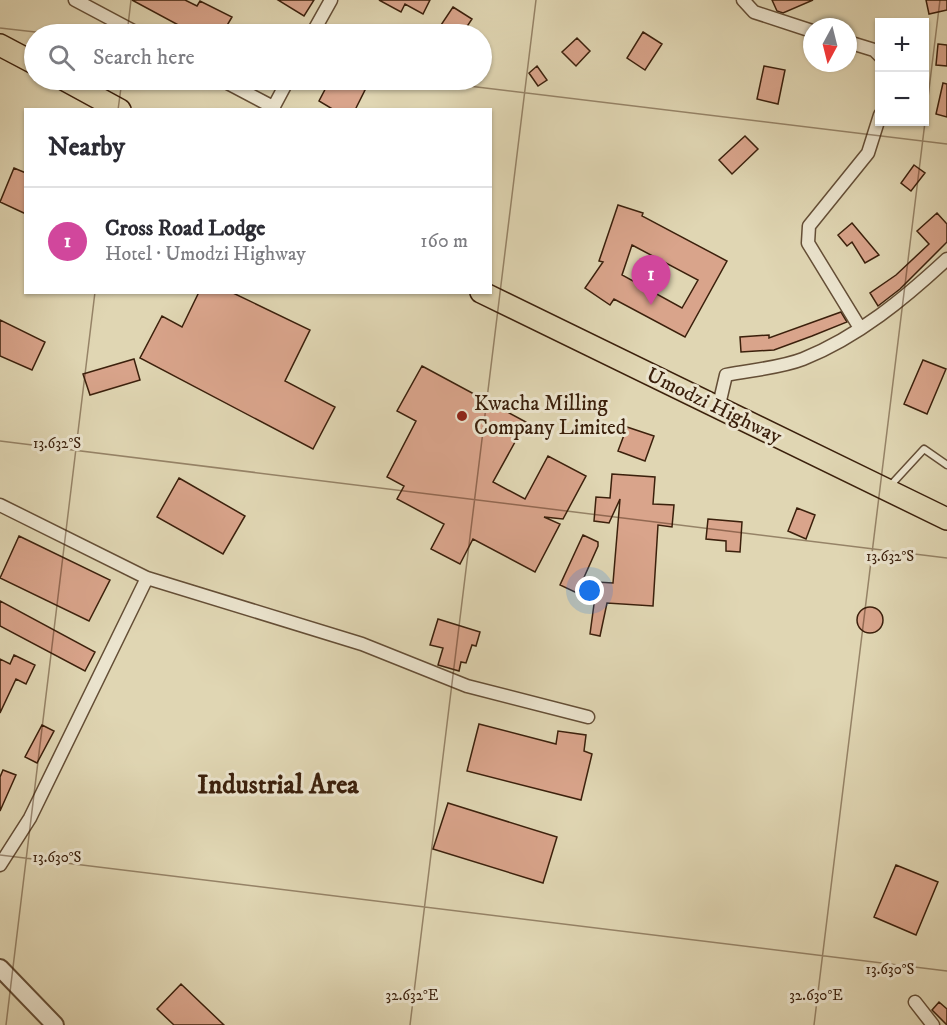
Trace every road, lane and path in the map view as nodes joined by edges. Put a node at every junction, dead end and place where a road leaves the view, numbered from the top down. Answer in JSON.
{"nodes":[{"id":1,"x":75,"y":0,"type":"edge"},
{"id":2,"x":330,"y":0,"type":"edge"},
{"id":3,"x":743,"y":0,"type":"edge"},
{"id":4,"x":119,"y":24,"type":"edge"},
{"id":5,"x":317,"y":24,"type":"edge"},
{"id":6,"x":803,"y":28,"type":"edge"},
{"id":7,"x":0,"y":45,"type":"edge"},
{"id":8,"x":857,"y":45,"type":"edge"},
{"id":9,"x":875,"y":51,"type":"edge"},
{"id":10,"x":24,"y":58,"type":"edge"},
{"id":11,"x":83,"y":90,"type":"edge"},
{"id":12,"x":240,"y":90,"type":"edge"},
{"id":13,"x":282,"y":90,"type":"edge"},
{"id":14,"x":116,"y":108,"type":"edge"},
{"id":15,"x":272,"y":108,"type":"edge"},
{"id":16,"x":876,"y":126,"type":"edge"},
{"id":17,"x":947,"y":259,"type":"edge"},
{"id":18,"x":485,"y":294,"type":"edge"},
{"id":19,"x":860,"y":328,"type":"junction"},
{"id":20,"x":718,"y":409,"type":"junction"},
{"id":21,"x":947,"y":465,"type":"edge"},
{"id":22,"x":886,"y":490,"type":"junction"},
{"id":23,"x":0,"y":505,"type":"edge"},
{"id":24,"x":947,"y":519,"type":"edge"},
{"id":25,"x":147,"y":578,"type":"junction"},
{"id":26,"x":588,"y":717,"type":"dead end"},
{"id":27,"x":0,"y":866,"type":"edge"},
{"id":28,"x":0,"y":968,"type":"edge"},
{"id":29,"x":915,"y":1002,"type":"dead end"},
{"id":30,"x":55,"y":1025,"type":"edge"},
{"id":31,"x":933,"y":1025,"type":"edge"}],
"edges":[{"from":1,"to":4,"type":"street"},
{"from":2,"to":5,"type":"street"},
{"from":3,"to":6,"type":"street"},
{"from":7,"to":10,"type":"highway"},
{"from":8,"to":9,"type":"street"},
{"from":11,"to":14,"type":"highway"},
{"from":12,"to":15,"type":"street"},
{"from":13,"to":15,"type":"street"},
{"from":16,"to":19,"type":"street"},
{"from":17,"to":19,"type":"street"},
{"from":18,"to":20,"type":"highway","name":"Umodzi Highway"},
{"from":19,"to":20,"type":"street"},
{"from":20,"to":22,"type":"highway","name":"Umodzi Highway"},
{"from":21,"to":22,"type":"lane"},
{"from":22,"to":24,"type":"highway","name":"Umodzi Highway"},
{"from":23,"to":25,"type":"street"},
{"from":25,"to":26,"type":"street"},
{"from":25,"to":27,"type":"street"},
{"from":28,"to":30,"type":"street"},
{"from":29,"to":31,"type":"street"}]}
